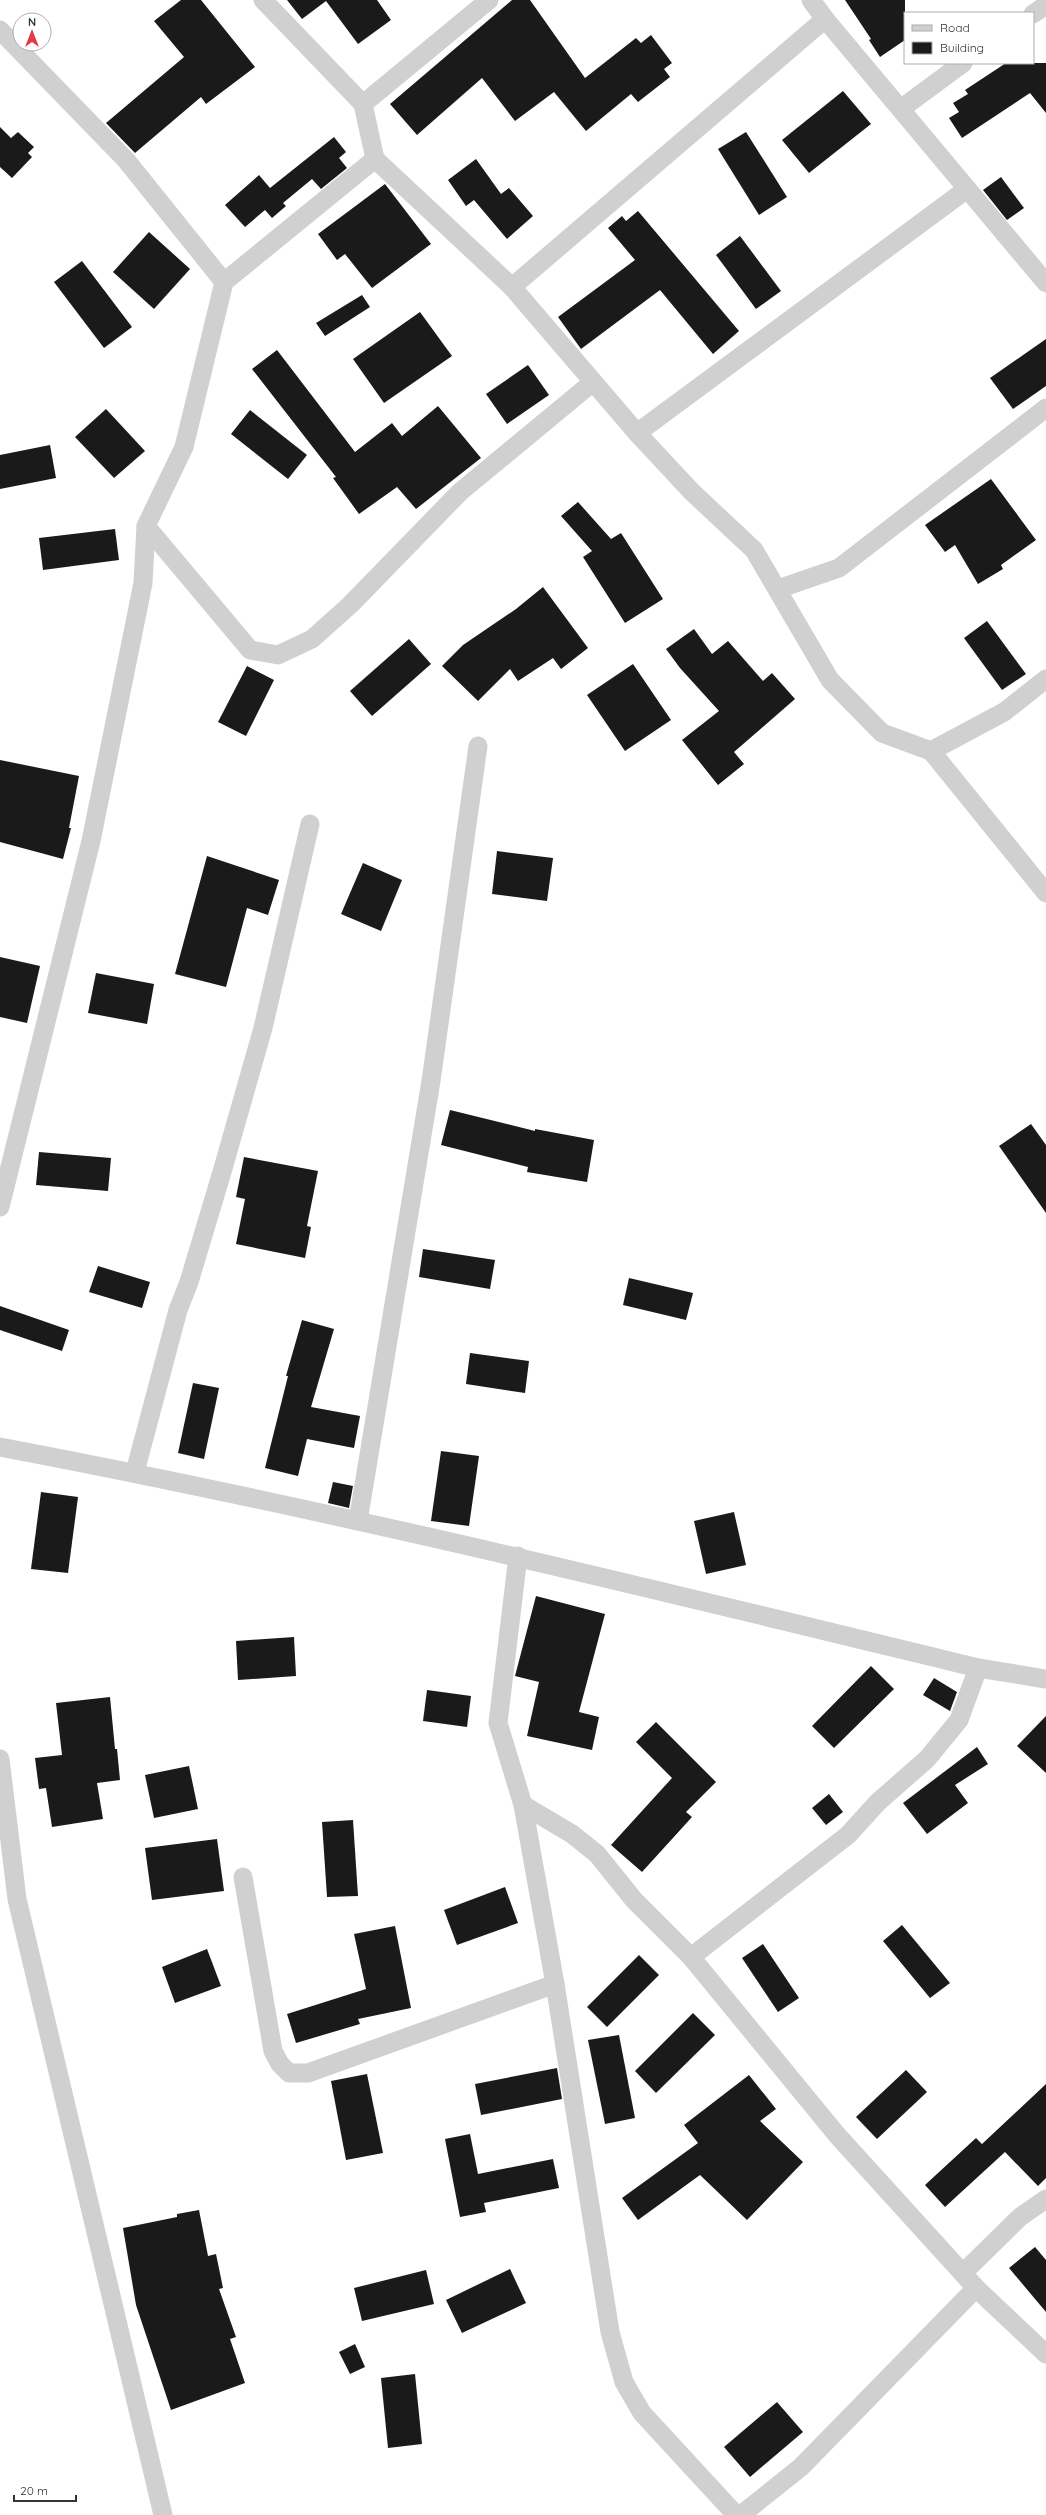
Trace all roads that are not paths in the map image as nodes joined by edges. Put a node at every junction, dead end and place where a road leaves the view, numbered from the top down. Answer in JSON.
{"nodes":[{"id":1,"x":263,"y":0,"type":"edge"},
{"id":2,"x":490,"y":0,"type":"edge"},
{"id":3,"x":811,"y":0,"type":"edge"},
{"id":4,"x":1046,"y":5,"type":"edge"},
{"id":5,"x":1034,"y":13,"type":"edge"},
{"id":6,"x":825,"y":19,"type":"junction"},
{"id":7,"x":0,"y":30,"type":"edge"},
{"id":8,"x":962,"y":64,"type":"edge"},
{"id":9,"x":362,"y":104,"type":"junction"},
{"id":10,"x":902,"y":108,"type":"junction"},
{"id":11,"x":375,"y":159,"type":"junction"},
{"id":12,"x":967,"y":189,"type":"junction"},
{"id":13,"x":224,"y":282,"type":"junction"},
{"id":14,"x":1046,"y":283,"type":"edge"},
{"id":15,"x":512,"y":287,"type":"junction"},
{"id":16,"x":593,"y":382,"type":"junction"},
{"id":17,"x":1046,"y":408,"type":"edge"},
{"id":18,"x":637,"y":433,"type":"junction"},
{"id":19,"x":146,"y":526,"type":"junction"},
{"id":20,"x":778,"y":589,"type":"junction"},
{"id":21,"x":1046,"y":679,"type":"edge"},
{"id":22,"x":478,"y":746,"type":"dead end"},
{"id":23,"x":930,"y":751,"type":"junction"},
{"id":24,"x":310,"y":824,"type":"dead end"},
{"id":25,"x":1046,"y":894,"type":"edge"},
{"id":26,"x":0,"y":1207,"type":"edge"},
{"id":27,"x":0,"y":1447,"type":"edge"},
{"id":28,"x":135,"y":1472,"type":"junction"},
{"id":29,"x":358,"y":1521,"type":"junction"},
{"id":30,"x":518,"y":1556,"type":"junction"},
{"id":31,"x":978,"y":1668,"type":"junction"},
{"id":32,"x":1046,"y":1679,"type":"edge"},
{"id":33,"x":0,"y":1759,"type":"edge"},
{"id":34,"x":523,"y":1805,"type":"junction"},
{"id":35,"x":243,"y":1877,"type":"dead end"},
{"id":36,"x":691,"y":1957,"type":"junction"},
{"id":37,"x":555,"y":1984,"type":"junction"},
{"id":38,"x":1046,"y":2199,"type":"edge"},
{"id":39,"x":963,"y":2273,"type":"junction"},
{"id":40,"x":976,"y":2288,"type":"junction"},
{"id":41,"x":1046,"y":2354,"type":"edge"},
{"id":42,"x":163,"y":2515,"type":"edge"},
{"id":43,"x":736,"y":2515,"type":"edge"},
{"id":44,"x":741,"y":2515,"type":"edge"}],
"edges":[{"from":1,"to":9,"type":"street"},
{"from":2,"to":9,"type":"street"},
{"from":3,"to":6,"type":"street"},
{"from":4,"to":5,"type":"street"},
{"from":6,"to":10,"type":"street"},
{"from":6,"to":15,"type":"street"},
{"from":7,"to":13,"type":"street"},
{"from":8,"to":10,"type":"street"},
{"from":9,"to":11,"type":"street"},
{"from":10,"to":12,"type":"street"},
{"from":11,"to":13,"type":"street"},
{"from":11,"to":15,"type":"street"},
{"from":12,"to":14,"type":"street"},
{"from":12,"to":18,"type":"street"},
{"from":13,"to":19,"type":"street"},
{"from":15,"to":16,"type":"street"},
{"from":16,"to":18,"type":"street"},
{"from":16,"to":19,"type":"street"},
{"from":17,"to":20,"type":"street"},
{"from":18,"to":20,"type":"street"},
{"from":19,"to":26,"type":"street"},
{"from":20,"to":23,"type":"street"},
{"from":21,"to":23,"type":"street"},
{"from":22,"to":29,"type":"street"},
{"from":23,"to":25,"type":"street"},
{"from":24,"to":28,"type":"street"},
{"from":27,"to":28,"type":"street"},
{"from":28,"to":29,"type":"street"},
{"from":29,"to":30,"type":"street"},
{"from":30,"to":31,"type":"street"},
{"from":30,"to":34,"type":"street"},
{"from":31,"to":32,"type":"street"},
{"from":31,"to":36,"type":"street"},
{"from":33,"to":42,"type":"street"},
{"from":34,"to":36,"type":"street"},
{"from":34,"to":37,"type":"street"},
{"from":35,"to":37,"type":"street"},
{"from":36,"to":39,"type":"street"},
{"from":37,"to":43,"type":"street"},
{"from":38,"to":39,"type":"street"},
{"from":39,"to":40,"type":"street"},
{"from":40,"to":41,"type":"street"},
{"from":40,"to":44,"type":"street"}]}
